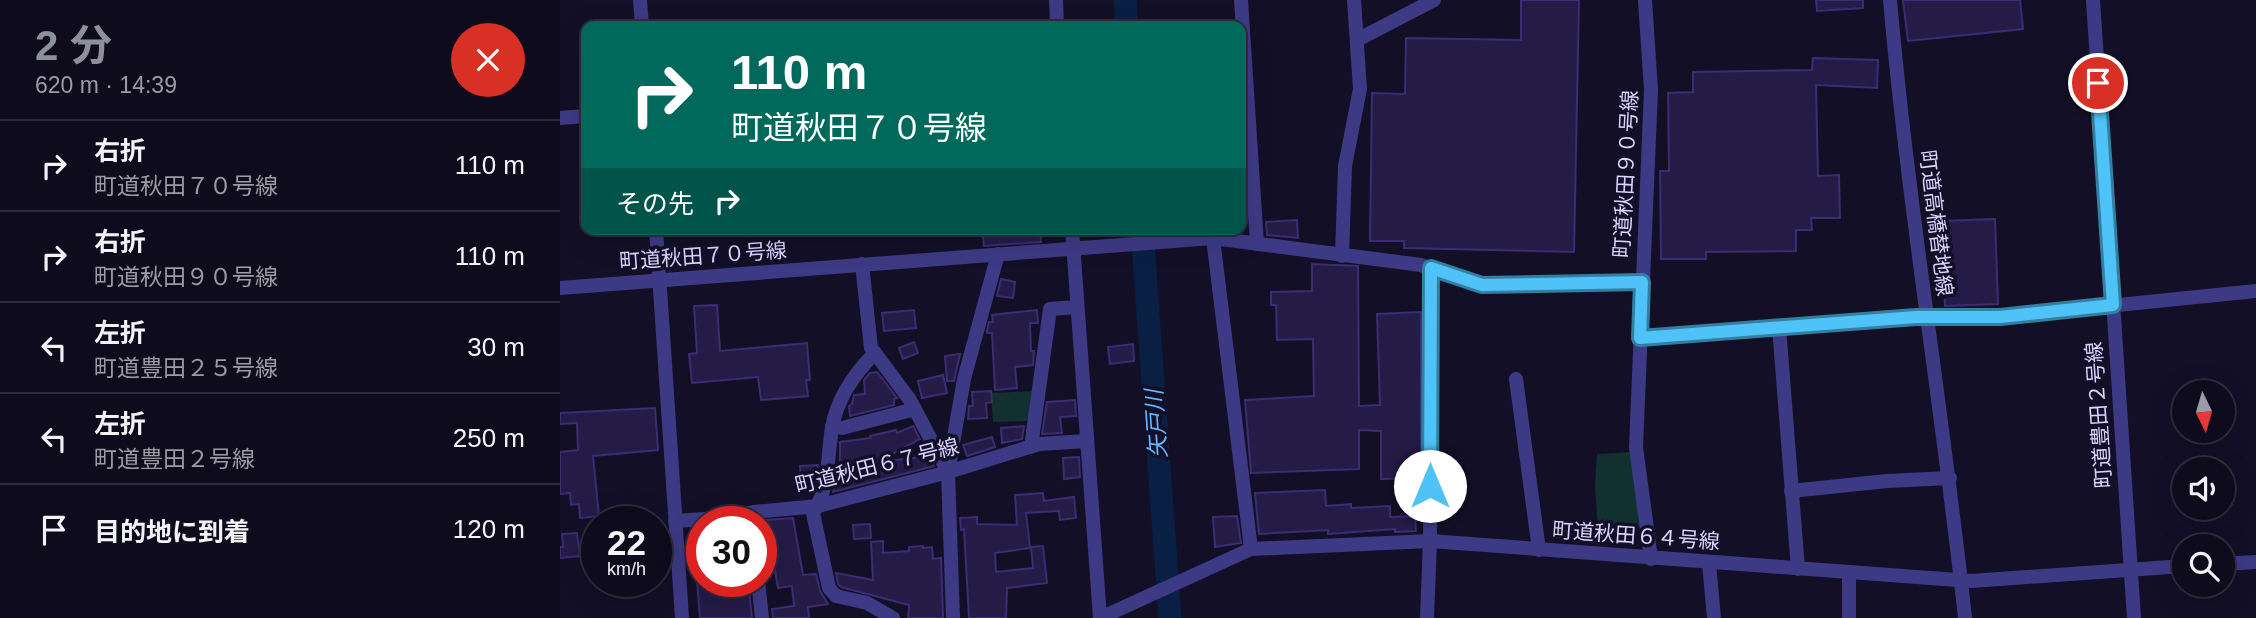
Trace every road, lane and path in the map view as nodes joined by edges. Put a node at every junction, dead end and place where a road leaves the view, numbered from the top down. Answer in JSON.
{"nodes":[{"id":1,"x":640,"y":0,"type":"edge"},
{"id":2,"x":1056,"y":0,"type":"edge"},
{"id":3,"x":1241,"y":0,"type":"edge"},
{"id":4,"x":1354,"y":0,"type":"edge"},
{"id":5,"x":1434,"y":0,"type":"edge"},
{"id":6,"x":1646,"y":0,"type":"edge"},
{"id":7,"x":1890,"y":0,"type":"edge"},
{"id":8,"x":2093,"y":0,"type":"edge"},
{"id":9,"x":642,"y":21,"type":"edge"},
{"id":10,"x":1057,"y":21,"type":"edge"},
{"id":11,"x":1242,"y":21,"type":"edge"},
{"id":12,"x":1357,"y":40,"type":"junction"},
{"id":13,"x":1246,"y":76,"type":"edge"},
{"id":14,"x":581,"y":107,"type":"edge"},
{"id":15,"x":560,"y":109,"type":"edge"},
{"id":16,"x":581,"y":116,"type":"edge"},
{"id":17,"x":560,"y":118,"type":"edge"},
{"id":18,"x":656,"y":235,"type":"edge"},
{"id":19,"x":1072,"y":235,"type":"edge"},
{"id":20,"x":1213,"y":238,"type":"junction"},
{"id":21,"x":1257,"y":244,"type":"junction"},
{"id":22,"x":1073,"y":248,"type":"junction"},
{"id":23,"x":998,"y":254,"type":"junction"},
{"id":24,"x":1342,"y":256,"type":"junction"},
{"id":25,"x":862,"y":264,"type":"junction"},
{"id":26,"x":1431,"y":268,"type":"junction"},
{"id":27,"x":659,"y":280,"type":"junction"},
{"id":28,"x":1642,"y":282,"type":"junction"},
{"id":29,"x":560,"y":288,"type":"edge"},
{"id":30,"x":2256,"y":291,"type":"edge"},
{"id":31,"x":2113,"y":305,"type":"junction"},
{"id":32,"x":1077,"y":307,"type":"junction"},
{"id":33,"x":1927,"y":318,"type":"junction"},
{"id":34,"x":1779,"y":327,"type":"junction"},
{"id":35,"x":1640,"y":338,"type":"junction"},
{"id":36,"x":875,"y":353,"type":"junction"},
{"id":37,"x":1516,"y":379,"type":"dead end"},
{"id":38,"x":915,"y":409,"type":"junction"},
{"id":39,"x":832,"y":426,"type":"junction"},
{"id":40,"x":1087,"y":441,"type":"junction"},
{"id":41,"x":1031,"y":447,"type":"junction"},
{"id":42,"x":948,"y":472,"type":"junction"},
{"id":43,"x":1950,"y":478,"type":"junction"},
{"id":44,"x":1791,"y":491,"type":"junction"},
{"id":45,"x":818,"y":506,"type":"junction"},
{"id":46,"x":777,"y":513,"type":"edge"},
{"id":47,"x":686,"y":520,"type":"edge"},
{"id":48,"x":675,"y":521,"type":"junction"},
{"id":49,"x":1430,"y":541,"type":"junction"},
{"id":50,"x":1251,"y":549,"type":"junction"},
{"id":51,"x":1539,"y":550,"type":"junction"},
{"id":52,"x":1651,"y":559,"type":"junction"},
{"id":53,"x":2256,"y":562,"type":"edge"},
{"id":54,"x":1709,"y":563,"type":"junction"},
{"id":55,"x":2235,"y":563,"type":"edge"},
{"id":56,"x":2172,"y":567,"type":"edge"},
{"id":57,"x":1798,"y":569,"type":"junction"},
{"id":58,"x":2130,"y":570,"type":"junction"},
{"id":59,"x":1849,"y":572,"type":"junction"},
{"id":60,"x":1961,"y":580,"type":"junction"},
{"id":61,"x":760,"y":597,"type":"edge"},
{"id":62,"x":682,"y":618,"type":"edge"},
{"id":63,"x":762,"y":618,"type":"edge"},
{"id":64,"x":893,"y":618,"type":"edge"},
{"id":65,"x":953,"y":618,"type":"edge"},
{"id":66,"x":1100,"y":618,"type":"edge"},
{"id":67,"x":1427,"y":618,"type":"edge"},
{"id":68,"x":1714,"y":618,"type":"edge"},
{"id":69,"x":1849,"y":618,"type":"edge"},
{"id":70,"x":1965,"y":618,"type":"edge"},
{"id":71,"x":2134,"y":618,"type":"edge"}],
"edges":[{"from":1,"to":9,"type":"street"},
{"from":2,"to":10,"type":"street"},
{"from":3,"to":11,"type":"street"},
{"from":4,"to":12,"type":"street"},
{"from":5,"to":12,"type":"street"},
{"from":6,"to":28,"type":"street","name":"町道秋田９０号線"},
{"from":7,"to":33,"type":"street","name":"町道高橋替地線"},
{"from":8,"to":31,"type":"street","name":"町道豊田２号線"},
{"from":12,"to":24,"type":"street"},
{"from":13,"to":21,"type":"street"},
{"from":14,"to":15,"type":"street"},
{"from":16,"to":17,"type":"street"},
{"from":18,"to":27,"type":"street"},
{"from":19,"to":22,"type":"street"},
{"from":20,"to":21,"type":"street","name":"町道秋田７０号線"},
{"from":20,"to":22,"type":"street","name":"町道秋田７０号線"},
{"from":20,"to":50,"type":"street"},
{"from":21,"to":24,"type":"street","name":"町道秋田７０号線"},
{"from":22,"to":23,"type":"street","name":"町道秋田７０号線"},
{"from":22,"to":32,"type":"street"},
{"from":23,"to":25,"type":"street","name":"町道秋田７０号線"},
{"from":23,"to":42,"type":"street"},
{"from":24,"to":26,"type":"street","name":"町道秋田７０号線"},
{"from":25,"to":27,"type":"street","name":"町道秋田７０号線"},
{"from":25,"to":36,"type":"street"},
{"from":26,"to":28,"type":"street","name":"町道秋田７０号線"},
{"from":26,"to":49,"type":"street"},
{"from":27,"to":29,"type":"street","name":"町道秋田７０号線"},
{"from":27,"to":48,"type":"street"},
{"from":28,"to":35,"type":"street","name":"町道秋田９０号線"},
{"from":30,"to":31,"type":"street"},
{"from":31,"to":33,"type":"street"},
{"from":31,"to":58,"type":"street","name":"町道豊田２号線"},
{"from":32,"to":40,"type":"street"},
{"from":32,"to":41,"type":"street"},
{"from":33,"to":34,"type":"street"},
{"from":33,"to":43,"type":"street","name":"町道高橋替地線"},
{"from":34,"to":35,"type":"street"},
{"from":34,"to":44,"type":"street"},
{"from":35,"to":52,"type":"street","name":"町道秋田９０号線"},
{"from":36,"to":38,"type":"street"},
{"from":36,"to":39,"type":"street"},
{"from":37,"to":51,"type":"street"},
{"from":38,"to":39,"type":"street"},
{"from":38,"to":42,"type":"street"},
{"from":39,"to":45,"type":"street"},
{"from":40,"to":41,"type":"street","name":"町道秋田６７号線"},
{"from":40,"to":66,"type":"street"},
{"from":41,"to":42,"type":"street","name":"町道秋田６７号線"},
{"from":42,"to":45,"type":"street","name":"町道秋田６７号線"},
{"from":42,"to":65,"type":"street"},
{"from":43,"to":44,"type":"street"},
{"from":43,"to":60,"type":"street","name":"町道高橋替地線"},
{"from":44,"to":57,"type":"street"},
{"from":45,"to":46,"type":"street","name":"町道秋田６７号線"},
{"from":45,"to":64,"type":"street"},
{"from":47,"to":48,"type":"street","name":"町道秋田６７号線"},
{"from":48,"to":62,"type":"street"},
{"from":49,"to":50,"type":"street","name":"町道秋田６４号線"},
{"from":49,"to":51,"type":"street","name":"町道秋田６４号線"},
{"from":49,"to":67,"type":"street"},
{"from":50,"to":66,"type":"street","name":"町道秋田６４号線"},
{"from":51,"to":52,"type":"street","name":"町道秋田６４号線"},
{"from":52,"to":54,"type":"street","name":"町道秋田６４号線"},
{"from":53,"to":55,"type":"street"},
{"from":54,"to":57,"type":"street","name":"町道秋田６４号線"},
{"from":54,"to":68,"type":"street"},
{"from":56,"to":58,"type":"street","name":"町道秋田６４号線"},
{"from":57,"to":59,"type":"street","name":"町道秋田６４号線"},
{"from":58,"to":60,"type":"street","name":"町道秋田６４号線"},
{"from":58,"to":71,"type":"street","name":"町道豊田２号線"},
{"from":59,"to":60,"type":"street","name":"町道秋田６４号線"},
{"from":59,"to":69,"type":"street"},
{"from":60,"to":70,"type":"street","name":"町道高橋替地線"},
{"from":61,"to":63,"type":"street"}]}
